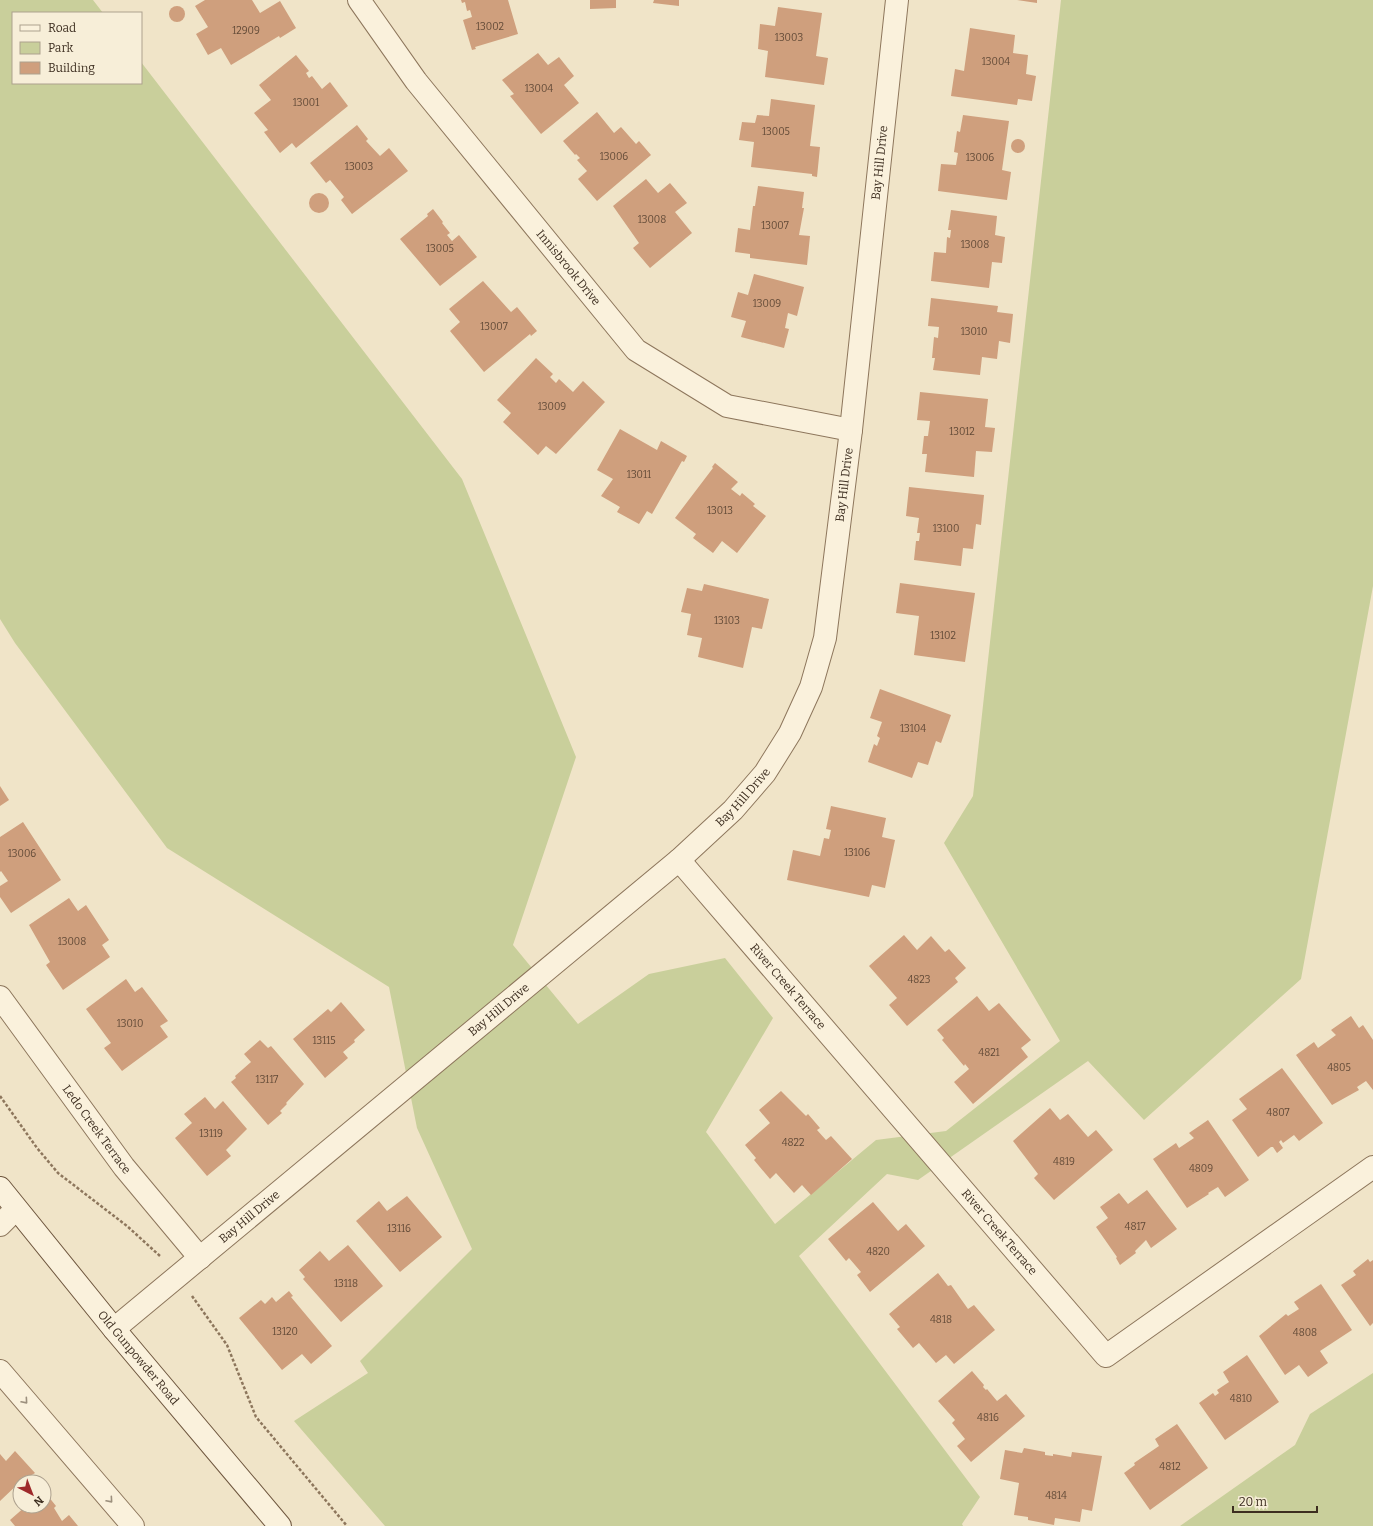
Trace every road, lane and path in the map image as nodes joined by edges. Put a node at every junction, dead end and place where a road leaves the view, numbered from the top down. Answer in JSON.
{"nodes":[{"id":1,"x":359,"y":0,"type":"edge"},
{"id":2,"x":897,"y":0,"type":"edge"},
{"id":3,"x":851,"y":430,"type":"junction"},
{"id":4,"x":679,"y":860,"type":"junction"},
{"id":5,"x":0,"y":996,"type":"edge"},
{"id":6,"x":0,"y":1096,"type":"edge"},
{"id":7,"x":1373,"y":1167,"type":"edge"},
{"id":8,"x":0,"y":1188,"type":"edge"},
{"id":9,"x":16,"y":1209,"type":"junction"},
{"id":10,"x":0,"y":1225,"type":"edge"},
{"id":11,"x":160,"y":1256,"type":"dead end"},
{"id":12,"x":200,"y":1258,"type":"junction"},
{"id":13,"x":190,"y":1294,"type":"dead end"},
{"id":14,"x":114,"y":1329,"type":"junction"},
{"id":15,"x":0,"y":1371,"type":"edge"},
{"id":16,"x":132,"y":1526,"type":"edge"},
{"id":17,"x":280,"y":1526,"type":"edge"},
{"id":18,"x":347,"y":1526,"type":"edge"}],
"edges":[{"from":1,"to":3,"type":"street","name":"Innisbrook Drive"},
{"from":2,"to":3,"type":"street","name":"Bay Hill Drive"},
{"from":3,"to":4,"type":"street","name":"Bay Hill Drive"},
{"from":4,"to":7,"type":"street","name":"River Creek Terrace"},
{"from":4,"to":12,"type":"street","name":"Bay Hill Drive"},
{"from":5,"to":12,"type":"street","name":"Ledo Creek Terrace"},
{"from":6,"to":11,"type":"path"},
{"from":8,"to":9,"type":"street","name":"Old Gunpowder Road"},
{"from":9,"to":10,"type":"street"},
{"from":9,"to":14,"type":"street","name":"Old Gunpowder Road"},
{"from":12,"to":14,"type":"street","name":"Bay Hill Drive"},
{"from":13,"to":18,"type":"path"},
{"from":14,"to":17,"type":"street","name":"Old Gunpowder Road"},
{"from":15,"to":16,"type":"street","one_way":true}]}
